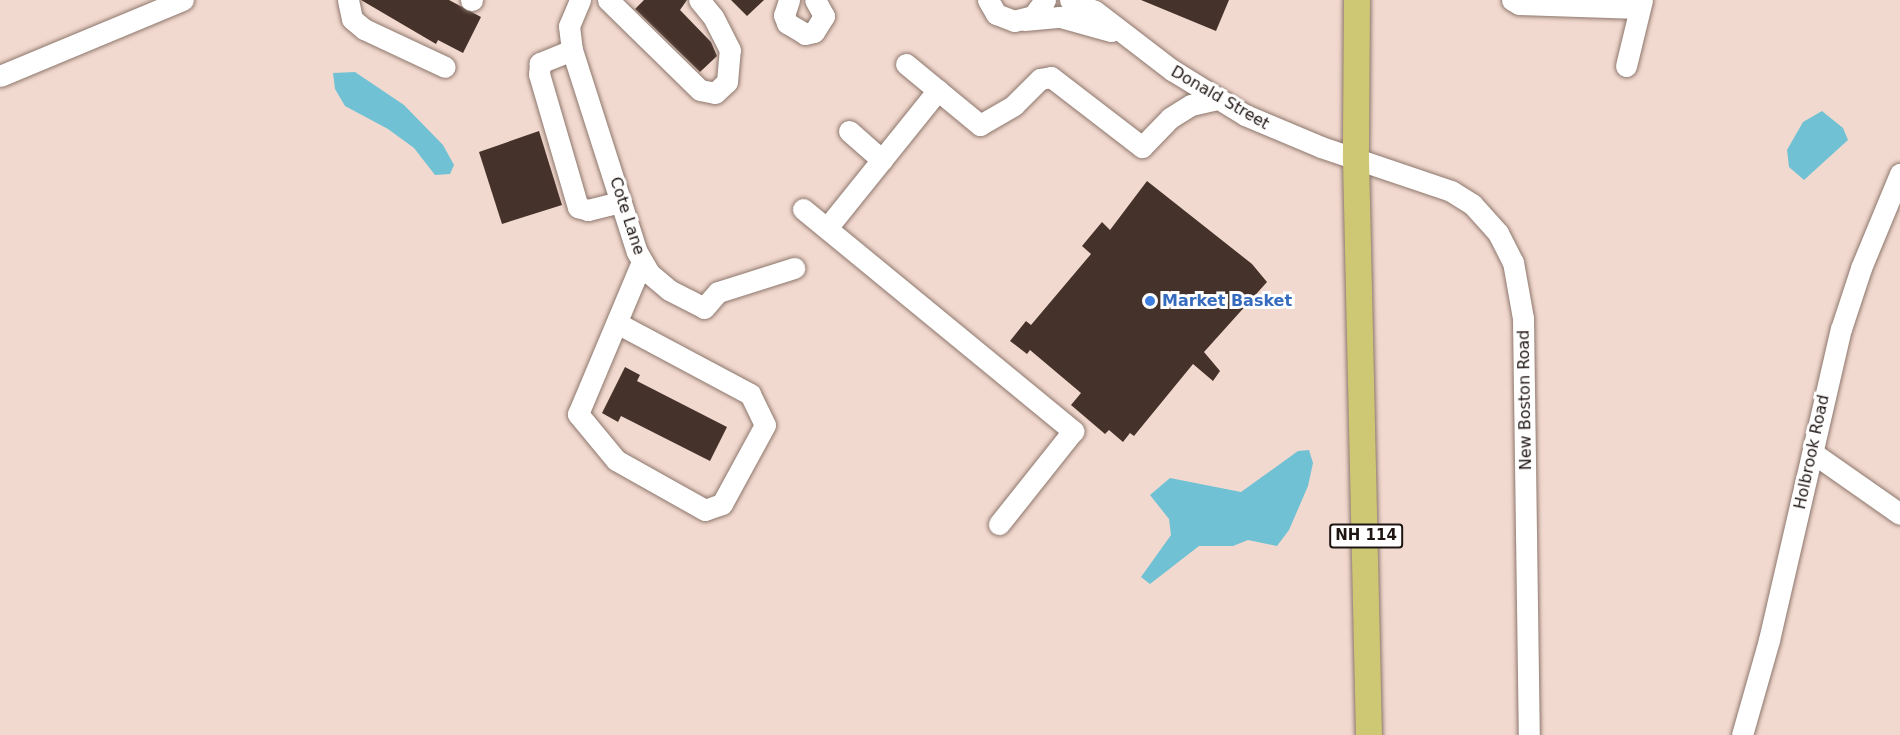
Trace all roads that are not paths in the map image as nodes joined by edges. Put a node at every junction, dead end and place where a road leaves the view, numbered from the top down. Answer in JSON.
{"nodes":[{"id":1,"x":183,"y":0,"type":"edge"},
{"id":2,"x":348,"y":0,"type":"edge"},
{"id":3,"x":580,"y":0,"type":"edge"},
{"id":4,"x":608,"y":0,"type":"edge"},
{"id":5,"x":699,"y":0,"type":"edge"},
{"id":6,"x":789,"y":0,"type":"edge"},
{"id":7,"x":815,"y":0,"type":"edge"},
{"id":8,"x":988,"y":0,"type":"edge"},
{"id":9,"x":1045,"y":0,"type":"edge"},
{"id":10,"x":1070,"y":0,"type":"edge"},
{"id":11,"x":1357,"y":0,"type":"edge"},
{"id":12,"x":1512,"y":0,"type":"edge"},
{"id":13,"x":1641,"y":4,"type":"edge"},
{"id":14,"x":1024,"y":20,"type":"junction"},
{"id":15,"x":1125,"y":36,"type":"junction"},
{"id":16,"x":572,"y":50,"type":"junction"},
{"id":17,"x":906,"y":64,"type":"dead end"},
{"id":18,"x":1626,"y":66,"type":"dead end"},
{"id":19,"x":445,"y":68,"type":"dead end"},
{"id":20,"x":0,"y":76,"type":"edge"},
{"id":21,"x":938,"y":90,"type":"junction"},
{"id":22,"x":1215,"y":99,"type":"junction"},
{"id":23,"x":849,"y":132,"type":"dead end"},
{"id":24,"x":1356,"y":159,"type":"junction"},
{"id":25,"x":882,"y":160,"type":"junction"},
{"id":26,"x":1899,"y":177,"type":"edge"},
{"id":27,"x":621,"y":202,"type":"junction"},
{"id":28,"x":803,"y":209,"type":"dead end"},
{"id":29,"x":827,"y":228,"type":"junction"},
{"id":30,"x":642,"y":262,"type":"junction"},
{"id":31,"x":794,"y":268,"type":"dead end"},
{"id":32,"x":617,"y":323,"type":"junction"},
{"id":33,"x":1813,"y":453,"type":"junction"},
{"id":34,"x":1900,"y":514,"type":"edge"},
{"id":35,"x":999,"y":524,"type":"dead end"},
{"id":36,"x":1369,"y":735,"type":"edge"},
{"id":37,"x":1529,"y":735,"type":"edge"},
{"id":38,"x":1742,"y":735,"type":"edge"}],
"edges":[{"from":1,"to":20,"type":"street"},
{"from":2,"to":19,"type":"street"},
{"from":3,"to":16,"type":"street","name":"Cote Lane"},
{"from":4,"to":5,"type":"street"},
{"from":6,"to":7,"type":"street"},
{"from":8,"to":14,"type":"street","name":"Donald Street"},
{"from":9,"to":14,"type":"street"},
{"from":10,"to":15,"type":"street","name":"Donald Street"},
{"from":11,"to":24,"type":"main road","number":"NH 114"},
{"from":12,"to":13,"type":"street"},
{"from":13,"to":18,"type":"street"},
{"from":14,"to":15,"type":"street","name":"Donald Street"},
{"from":15,"to":22,"type":"street","name":"Donald Street"},
{"from":16,"to":27,"type":"street","name":"Cote Lane"},
{"from":16,"to":27,"type":"street"},
{"from":17,"to":21,"type":"street"},
{"from":21,"to":22,"type":"street"},
{"from":21,"to":25,"type":"street"},
{"from":22,"to":24,"type":"street","name":"Donald Street"},
{"from":23,"to":25,"type":"street"},
{"from":24,"to":36,"type":"main road","number":"NH 114"},
{"from":24,"to":37,"type":"street","name":"New Boston Road"},
{"from":25,"to":29,"type":"street"},
{"from":26,"to":33,"type":"street","name":"Holbrook Road"},
{"from":27,"to":30,"type":"street","name":"Cote Lane"},
{"from":28,"to":29,"type":"street"},
{"from":29,"to":35,"type":"street"},
{"from":30,"to":31,"type":"street","name":"Cote Lane"},
{"from":30,"to":32,"type":"street"},
{"from":32,"to":32,"type":"street"},
{"from":33,"to":34,"type":"street"},
{"from":33,"to":38,"type":"street","name":"Holbrook Road"}]}
